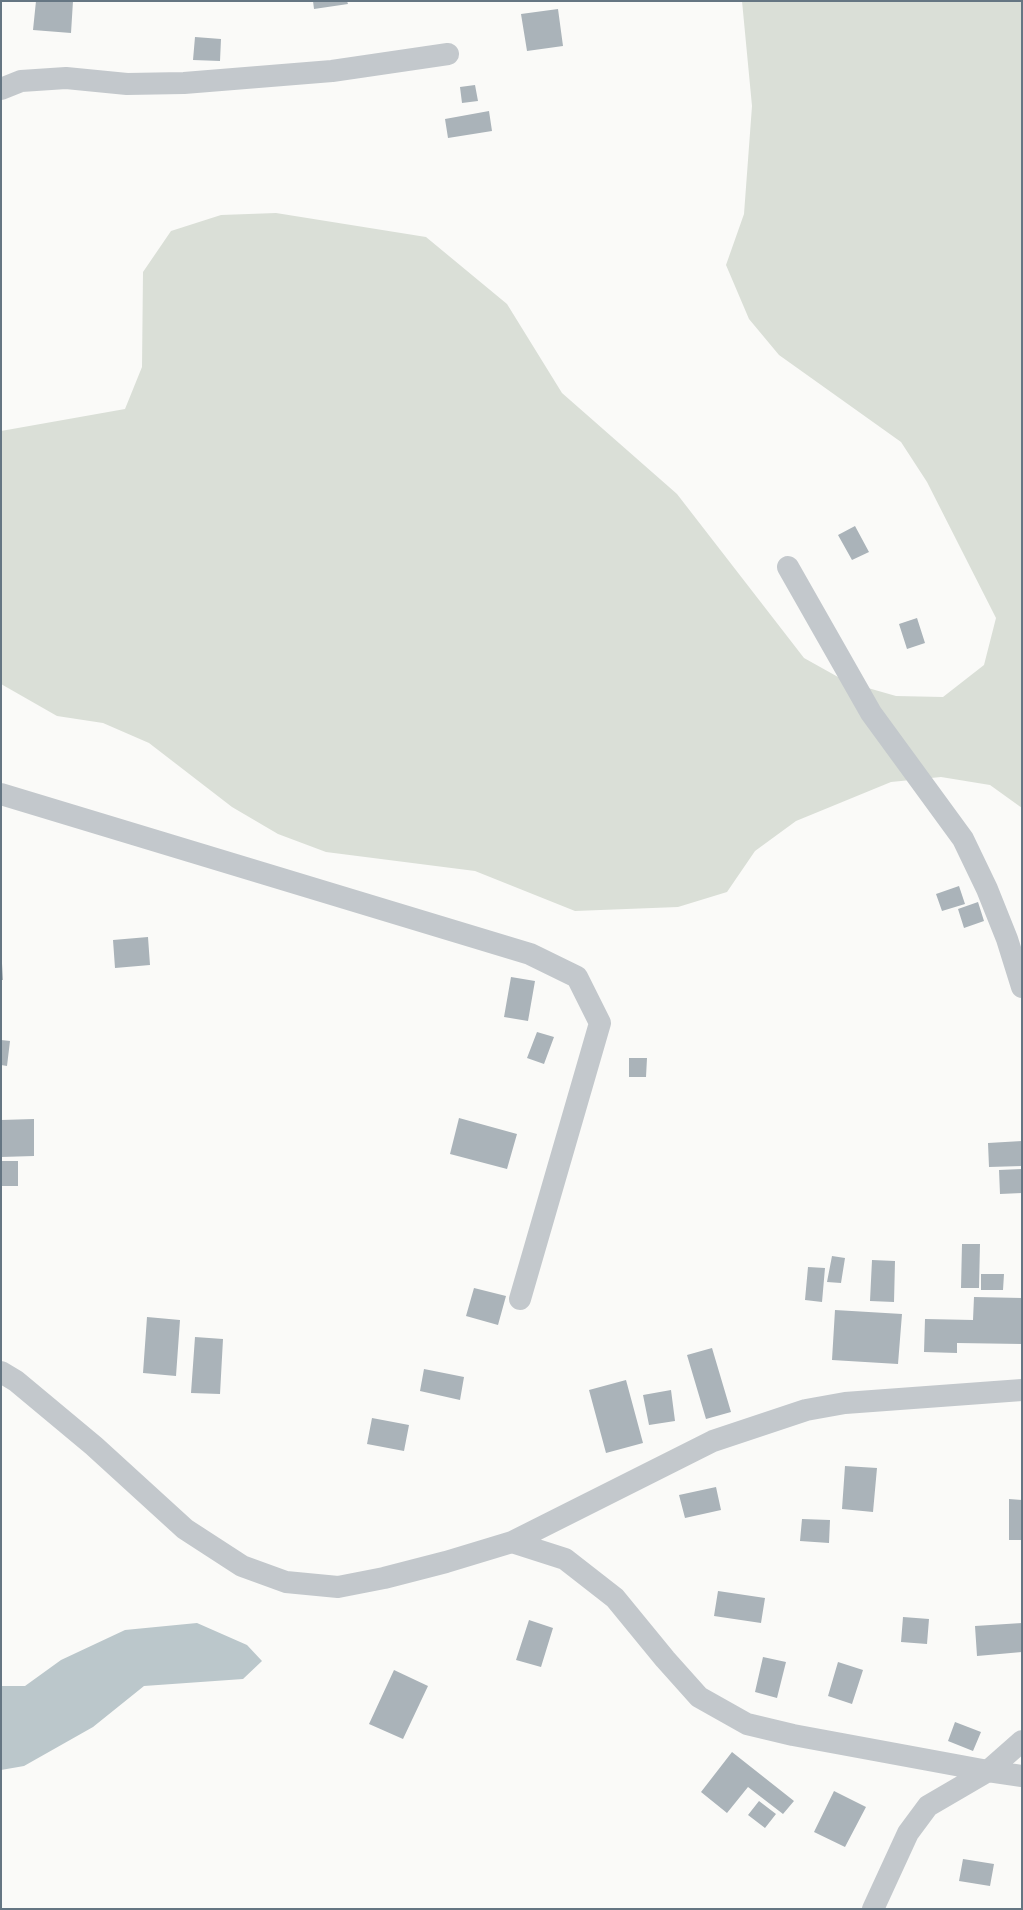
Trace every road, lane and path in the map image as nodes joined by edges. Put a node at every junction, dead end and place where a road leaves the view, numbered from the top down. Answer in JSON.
{"nodes":[{"id":1,"x":448,"y":54,"type":"dead end"},
{"id":2,"x":1,"y":89,"type":"edge"},
{"id":3,"x":788,"y":566,"type":"dead end"},
{"id":4,"x":1,"y":794,"type":"edge"},
{"id":5,"x":1022,"y":987,"type":"edge"},
{"id":6,"x":520,"y":1299,"type":"dead end"},
{"id":7,"x":1,"y":1372,"type":"edge"},
{"id":8,"x":1022,"y":1390,"type":"edge"},
{"id":9,"x":512,"y":1542,"type":"junction"},
{"id":10,"x":1022,"y":1741,"type":"edge"},
{"id":11,"x":988,"y":1771,"type":"junction"},
{"id":12,"x":1022,"y":1776,"type":"edge"},
{"id":13,"x":873,"y":1909,"type":"edge"}],
"edges":[{"from":1,"to":2,"type":"street"},
{"from":3,"to":5,"type":"street"},
{"from":4,"to":6,"type":"street"},
{"from":7,"to":9,"type":"street"},
{"from":8,"to":9,"type":"street"},
{"from":9,"to":11,"type":"street"},
{"from":10,"to":11,"type":"street"},
{"from":11,"to":12,"type":"street"},
{"from":11,"to":13,"type":"street"}]}
